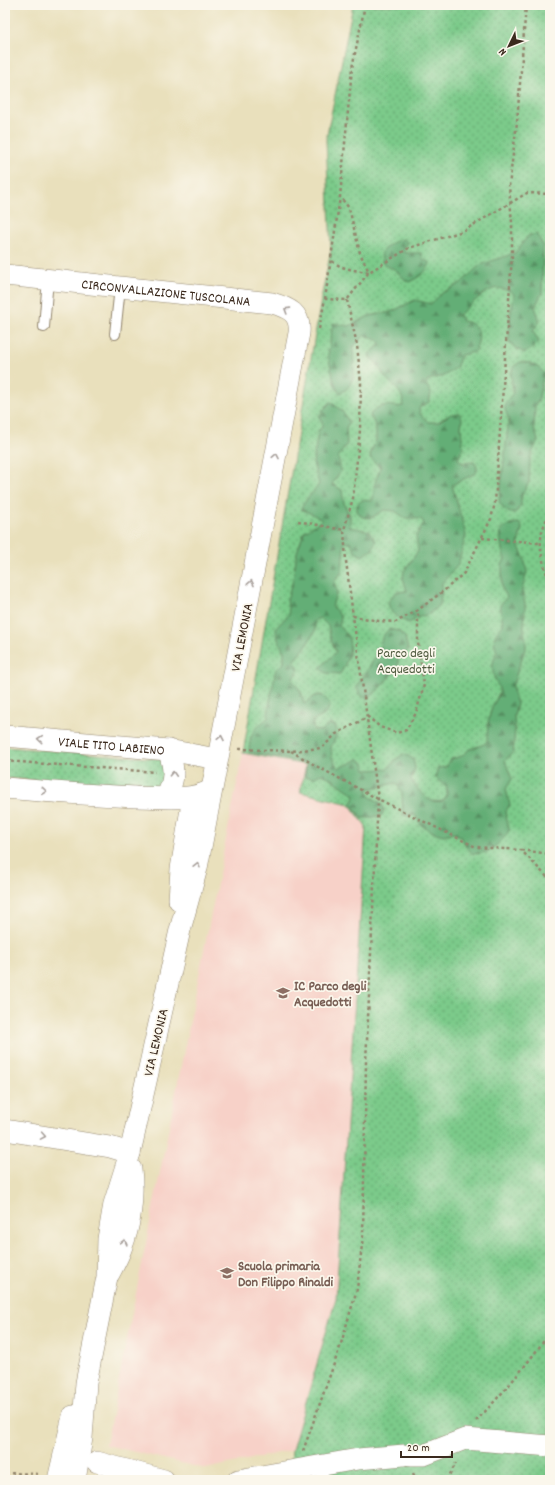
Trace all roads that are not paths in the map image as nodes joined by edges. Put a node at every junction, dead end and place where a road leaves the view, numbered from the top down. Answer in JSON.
{"nodes":[{"id":1,"x":5,"y":275,"type":"edge"},
{"id":2,"x":48,"y":279,"type":"junction"},
{"id":3,"x":120,"y":287,"type":"junction"},
{"id":4,"x":44,"y":327,"type":"dead end"},
{"id":5,"x":115,"y":334,"type":"dead end"},
{"id":6,"x":298,"y":343,"type":"joint"},
{"id":7,"x":5,"y":736,"type":"edge"},
{"id":8,"x":168,"y":750,"type":"junction"},
{"id":9,"x":218,"y":759,"type":"junction"},
{"id":10,"x":5,"y":788,"type":"edge"},
{"id":11,"x":202,"y":794,"type":"junction"},
{"id":12,"x":166,"y":797,"type":"junction"},
{"id":13,"x":5,"y":1130,"type":"edge"},
{"id":14,"x":130,"y":1153,"type":"junction"},
{"id":15,"x":550,"y":1446,"type":"edge"},
{"id":16,"x":97,"y":1462,"type":"dead end"},
{"id":17,"x":63,"y":1473,"type":"edge"},
{"id":18,"x":269,"y":1478,"type":"edge"},
{"id":19,"x":164,"y":1480,"type":"edge"},
{"id":20,"x":238,"y":1480,"type":"edge"}],
"edges":[{"from":1,"to":2,"type":"street","name":"CIRCONVALLAZIONE TUSCOLANA"},
{"from":2,"to":3,"type":"street","name":"CIRCONVALLAZIONE TUSCOLANA"},
{"from":2,"to":4,"type":"lane"},
{"from":3,"to":5,"type":"lane"},
{"from":6,"to":3,"type":"street","name":"CIRCONVALLAZIONE TUSCOLANA","one_way":true},
{"from":9,"to":6,"type":"street","name":"VIA LEMONIA","one_way":true},
{"from":8,"to":7,"type":"street","name":"VIALE TITO LABIENO","one_way":true},
{"from":8,"to":9,"type":"street","name":"VIALE TITO LABIENO"},
{"from":12,"to":8,"type":"street","one_way":true},
{"from":9,"to":11,"type":"street","name":"VIA LEMONIA"},
{"from":10,"to":12,"type":"street","one_way":true},
{"from":11,"to":12,"type":"street"},
{"from":11,"to":14,"type":"street","name":"VIA LEMONIA"},
{"from":13,"to":14,"type":"street","one_way":true},
{"from":14,"to":17,"type":"street","name":"VIA LEMONIA"},
{"from":15,"to":18,"type":"street"},
{"from":16,"to":19,"type":"street"},
{"from":18,"to":20,"type":"street"}]}
